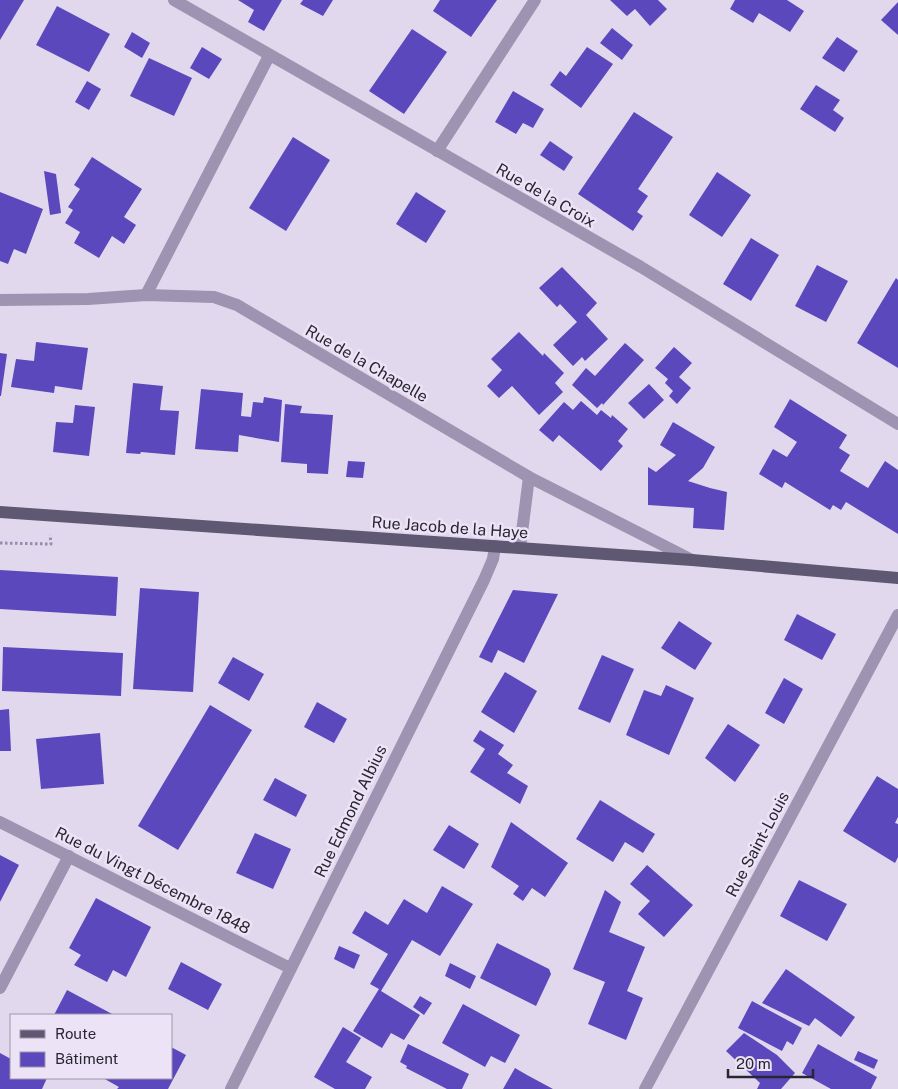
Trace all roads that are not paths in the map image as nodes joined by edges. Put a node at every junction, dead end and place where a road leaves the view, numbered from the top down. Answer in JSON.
{"nodes":[{"id":1,"x":174,"y":0,"type":"edge"},
{"id":2,"x":535,"y":0,"type":"edge"},
{"id":3,"x":269,"y":56,"type":"junction"},
{"id":4,"x":437,"y":151,"type":"junction"},
{"id":5,"x":146,"y":295,"type":"junction"},
{"id":6,"x":0,"y":300,"type":"edge"},
{"id":7,"x":898,"y":424,"type":"edge"},
{"id":8,"x":529,"y":477,"type":"junction"},
{"id":9,"x":0,"y":512,"type":"edge"},
{"id":10,"x":495,"y":546,"type":"junction"},
{"id":11,"x":520,"y":548,"type":"junction"},
{"id":12,"x":692,"y":560,"type":"junction"},
{"id":13,"x":898,"y":578,"type":"edge"},
{"id":14,"x":898,"y":615,"type":"edge"},
{"id":15,"x":0,"y":822,"type":"edge"},
{"id":16,"x":69,"y":856,"type":"junction"},
{"id":17,"x":290,"y":968,"type":"junction"},
{"id":18,"x":0,"y":988,"type":"edge"},
{"id":19,"x":231,"y":1089,"type":"edge"},
{"id":20,"x":645,"y":1089,"type":"edge"}],
"edges":[{"from":1,"to":3,"type":"street","name":"Rue de la Croix"},
{"from":2,"to":4,"type":"street"},
{"from":3,"to":4,"type":"street","name":"Rue de la Croix"},
{"from":3,"to":5,"type":"street"},
{"from":4,"to":7,"type":"street","name":"Rue de la Croix"},
{"from":5,"to":6,"type":"street","name":"Rue de la Chapelle"},
{"from":5,"to":8,"type":"street","name":"Rue de la Chapelle"},
{"from":8,"to":11,"type":"street"},
{"from":8,"to":12,"type":"street","name":"Rue de la Chapelle"},
{"from":9,"to":10,"type":"main road","name":"Rue Jacob de la Haye"},
{"from":10,"to":11,"type":"main road","name":"Rue Jacob de la Haye"},
{"from":10,"to":17,"type":"street","name":"Rue Edmond Albius"},
{"from":11,"to":12,"type":"main road","name":"Rue Jacob de la Haye"},
{"from":12,"to":13,"type":"main road","name":"Rue Jacob de la Haye"},
{"from":14,"to":20,"type":"street","name":"Rue Saint-Louis"},
{"from":15,"to":16,"type":"street","name":"Rue du Vingt Décembre 1848"},
{"from":16,"to":17,"type":"street","name":"Rue du Vingt Décembre 1848"},
{"from":16,"to":18,"type":"street"},
{"from":17,"to":19,"type":"street","name":"Rue Edmond Albius"}]}
